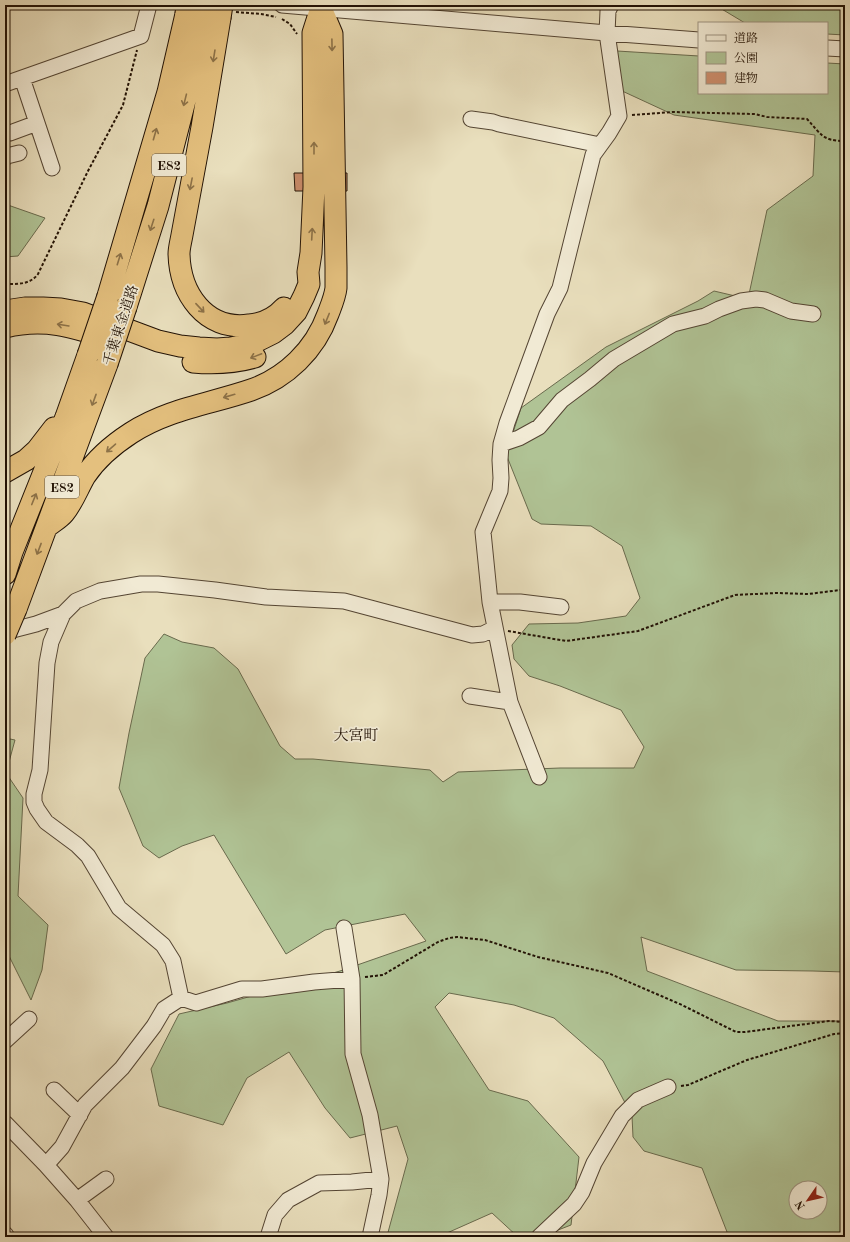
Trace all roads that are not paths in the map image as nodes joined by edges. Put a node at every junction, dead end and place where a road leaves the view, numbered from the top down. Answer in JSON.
{"nodes":[{"id":1,"x":150,"y":5,"type":"edge"},
{"id":2,"x":282,"y":5,"type":"edge"},
{"id":3,"x":611,"y":5,"type":"edge"},
{"id":4,"x":322,"y":8,"type":"junction"},
{"id":5,"x":204,"y":11,"type":"edge"},
{"id":6,"x":607,"y":33,"type":"junction"},
{"id":7,"x":698,"y":40,"type":"edge"},
{"id":8,"x":828,"y":48,"type":"edge"},
{"id":9,"x":845,"y":50,"type":"edge"},
{"id":10,"x":22,"y":78,"type":"junction"},
{"id":11,"x":5,"y":84,"type":"edge"},
{"id":12,"x":471,"y":119,"type":"dead end"},
{"id":13,"x":37,"y":123,"type":"junction"},
{"id":14,"x":10,"y":133,"type":"dead end"},
{"id":15,"x":600,"y":145,"type":"junction"},
{"id":16,"x":19,"y":153,"type":"dead end"},
{"id":17,"x":5,"y":158,"type":"edge"},
{"id":18,"x":52,"y":168,"type":"dead end"},
{"id":19,"x":336,"y":267,"type":"junction"},
{"id":20,"x":308,"y":272,"type":"junction"},
{"id":21,"x":5,"y":311,"type":"edge"},
{"id":22,"x":813,"y":314,"type":"dead end"},
{"id":23,"x":5,"y":327,"type":"edge"},
{"id":24,"x":66,"y":417,"type":"junction"},
{"id":25,"x":501,"y":444,"type":"junction"},
{"id":26,"x":5,"y":472,"type":"edge"},
{"id":27,"x":48,"y":526,"type":"junction"},
{"id":28,"x":5,"y":574,"type":"edge"},
{"id":29,"x":490,"y":602,"type":"junction"},
{"id":30,"x":561,"y":607,"type":"dead end"},
{"id":31,"x":63,"y":614,"type":"junction"},
{"id":32,"x":495,"y":628,"type":"junction"},
{"id":33,"x":5,"y":632,"type":"edge"},
{"id":34,"x":5,"y":635,"type":"edge"},
{"id":35,"x":470,"y":696,"type":"dead end"},
{"id":36,"x":510,"y":702,"type":"junction"},
{"id":37,"x":539,"y":777,"type":"dead end"},
{"id":38,"x":344,"y":928,"type":"dead end"},
{"id":39,"x":352,"y":979,"type":"junction"},
{"id":40,"x":181,"y":998,"type":"junction"},
{"id":41,"x":29,"y":1019,"type":"dead end"},
{"id":42,"x":5,"y":1041,"type":"edge"},
{"id":43,"x":668,"y":1087,"type":"road end"},
{"id":44,"x":54,"y":1090,"type":"dead end"},
{"id":45,"x":80,"y":1115,"type":"junction"},
{"id":46,"x":5,"y":1122,"type":"edge"},
{"id":47,"x":46,"y":1165,"type":"junction"},
{"id":48,"x":106,"y":1179,"type":"dead end"},
{"id":49,"x":381,"y":1179,"type":"junction"},
{"id":50,"x":77,"y":1200,"type":"junction"},
{"id":51,"x":5,"y":1234,"type":"edge"},
{"id":52,"x":7,"y":1237,"type":"edge"},
{"id":53,"x":106,"y":1237,"type":"edge"},
{"id":54,"x":268,"y":1237,"type":"edge"},
{"id":55,"x":370,"y":1237,"type":"edge"},
{"id":56,"x":538,"y":1237,"type":"edge"}],
"edges":[{"from":1,"to":10,"type":"street"},
{"from":2,"to":4,"type":"street"},
{"from":3,"to":6,"type":"street"},
{"from":4,"to":6,"type":"street"},
{"from":4,"to":19,"type":"highway","one_way":true},
{"from":20,"to":4,"type":"highway","one_way":true},
{"from":5,"to":20,"type":"highway","one_way":true},
{"from":24,"to":5,"type":"highway","name":"千葉東金道路","number":"E82","one_way":true,"bridge":true},
{"from":5,"to":27,"type":"highway","name":"千葉東金道路","number":"E82","one_way":true,"bridge":true},
{"from":6,"to":7,"type":"street"},
{"from":6,"to":15,"type":"street"},
{"from":8,"to":9,"type":"street"},
{"from":10,"to":11,"type":"street"},
{"from":10,"to":13,"type":"street"},
{"from":12,"to":15,"type":"street"},
{"from":13,"to":14,"type":"street"},
{"from":13,"to":18,"type":"street"},
{"from":15,"to":25,"type":"street"},
{"from":16,"to":17,"type":"street"},
{"from":19,"to":23,"type":"highway","one_way":true},
{"from":19,"to":27,"type":"highway","one_way":true},
{"from":20,"to":21,"type":"highway"},
{"from":22,"to":25,"type":"street"},
{"from":24,"to":26,"type":"highway"},
{"from":28,"to":24,"type":"highway","name":"千葉東金道路","number":"E82","one_way":true},
{"from":25,"to":29,"type":"street"},
{"from":27,"to":34,"type":"highway","name":"千葉東金道路","number":"E82","one_way":true,"bridge":true},
{"from":29,"to":30,"type":"street"},
{"from":29,"to":32,"type":"street"},
{"from":31,"to":32,"type":"street"},
{"from":31,"to":33,"type":"street"},
{"from":31,"to":40,"type":"street"},
{"from":32,"to":36,"type":"street"},
{"from":35,"to":36,"type":"street"},
{"from":36,"to":37,"type":"street"},
{"from":38,"to":39,"type":"street"},
{"from":39,"to":40,"type":"street"},
{"from":39,"to":49,"type":"street"},
{"from":40,"to":45,"type":"street"},
{"from":41,"to":42,"type":"street"},
{"from":43,"to":56,"type":"street"},
{"from":44,"to":45,"type":"street"},
{"from":45,"to":47,"type":"street"},
{"from":46,"to":47,"type":"street"},
{"from":47,"to":50,"type":"street"},
{"from":48,"to":50,"type":"street"},
{"from":49,"to":54,"type":"street"},
{"from":49,"to":55,"type":"street"},
{"from":50,"to":53,"type":"street"},
{"from":51,"to":52,"type":"street"}]}
